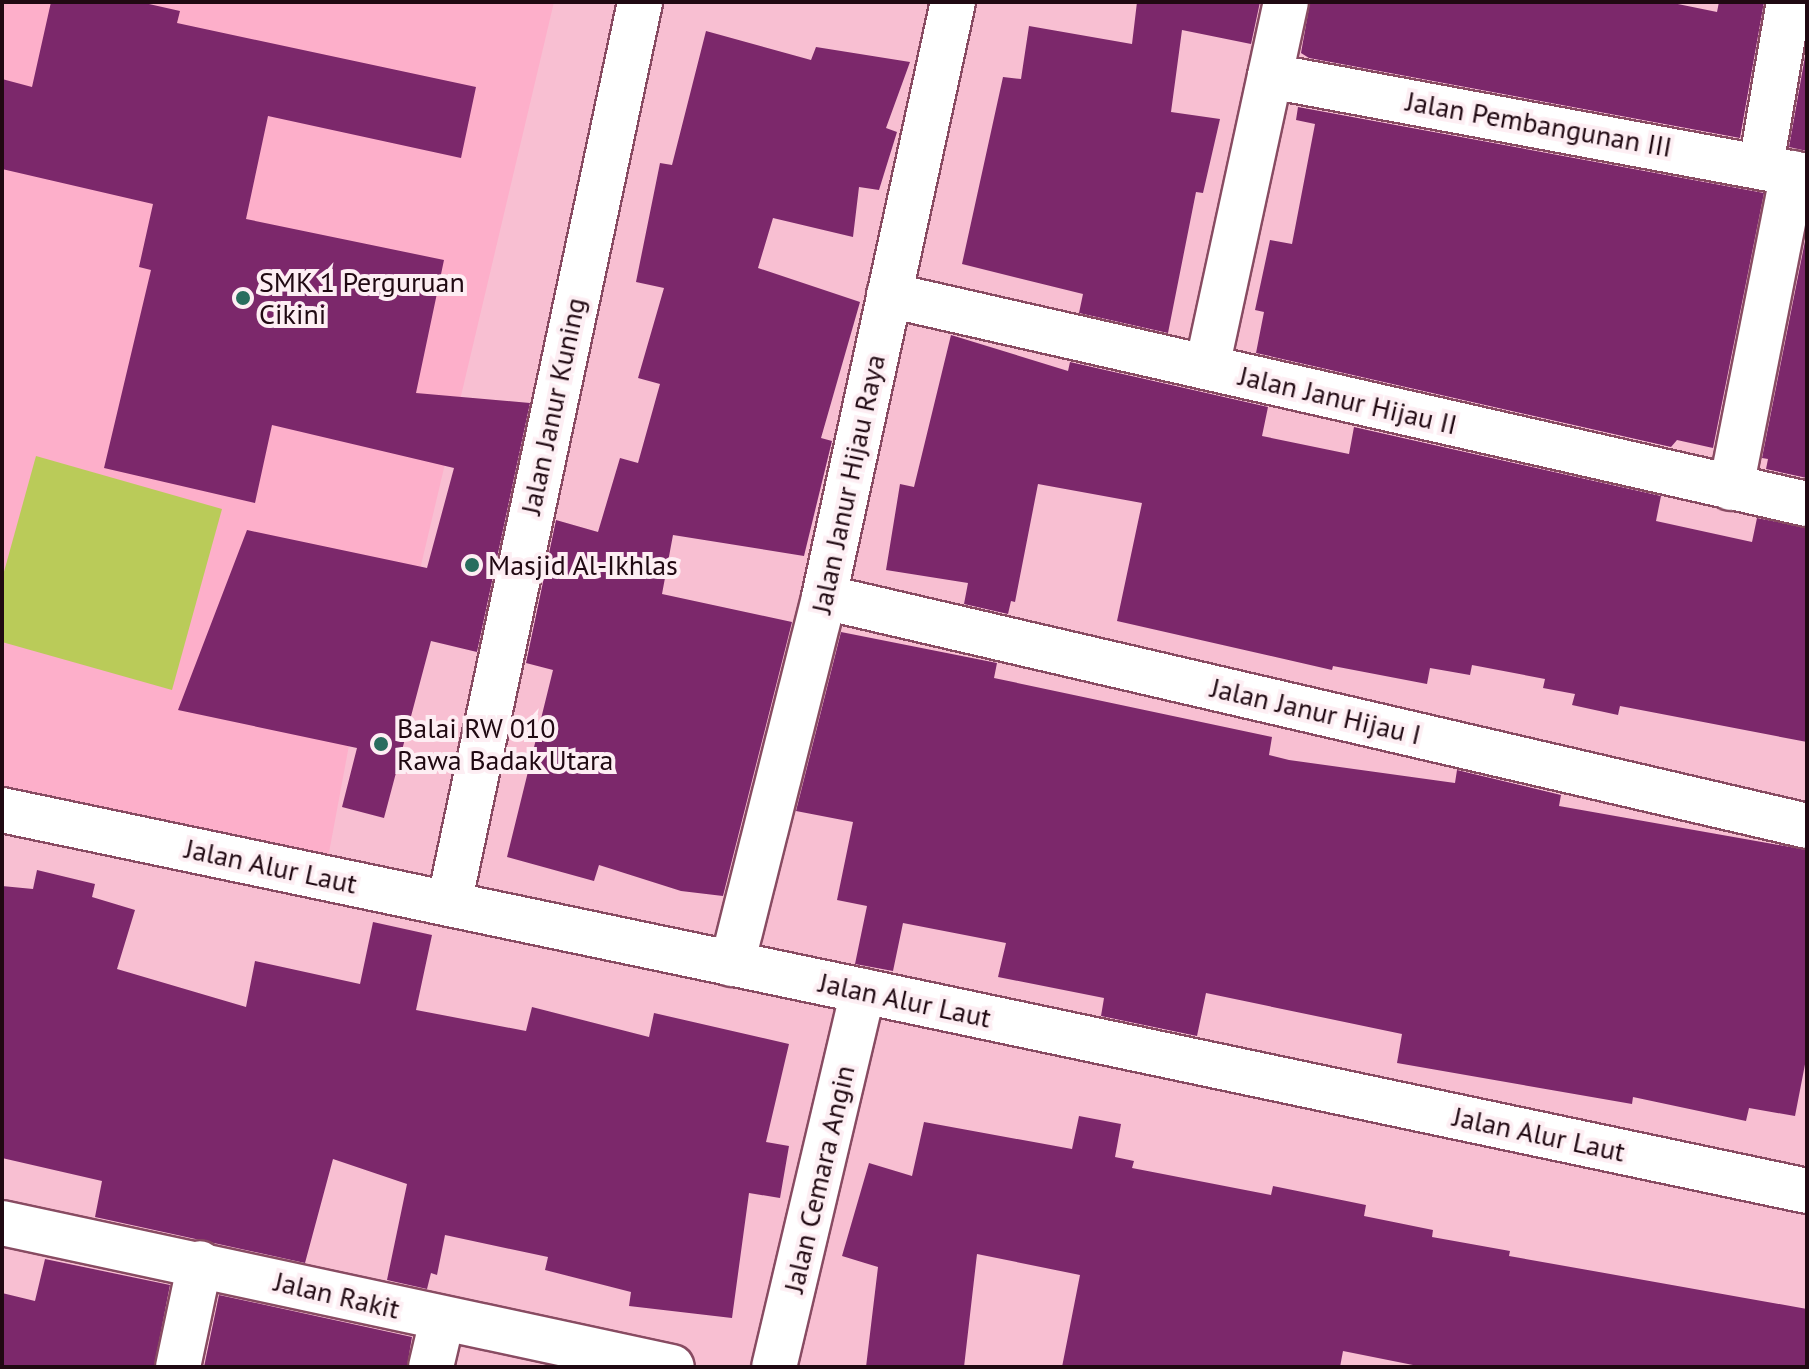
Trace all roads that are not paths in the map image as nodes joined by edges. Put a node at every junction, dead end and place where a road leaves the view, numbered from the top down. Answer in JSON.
{"nodes":[{"id":1,"x":640,"y":2,"type":"edge"},
{"id":2,"x":953,"y":2,"type":"edge"},
{"id":3,"x":1286,"y":2,"type":"edge"},
{"id":4,"x":1789,"y":2,"type":"edge"},
{"id":5,"x":1270,"y":76,"type":"junction"},
{"id":6,"x":1787,"y":171,"type":"edge"},
{"id":7,"x":889,"y":295,"type":"junction"},
{"id":8,"x":1207,"y":367,"type":"junction"},
{"id":9,"x":1731,"y":488,"type":"junction"},
{"id":10,"x":1807,"y":504,"type":"edge"},
{"id":11,"x":824,"y":597,"type":"junction"},
{"id":12,"x":2,"y":810,"type":"edge"},
{"id":13,"x":1807,"y":826,"type":"edge"},
{"id":14,"x":449,"y":904,"type":"junction"},
{"id":15,"x":732,"y":964,"type":"junction"},
{"id":16,"x":863,"y":991,"type":"junction"},
{"id":17,"x":1807,"y":1191,"type":"edge"},
{"id":18,"x":2,"y":1223,"type":"edge"},
{"id":19,"x":200,"y":1263,"type":"junction"},
{"id":20,"x":442,"y":1320,"type":"junction"},
{"id":21,"x":178,"y":1367,"type":"edge"},
{"id":22,"x":431,"y":1367,"type":"edge"},
{"id":23,"x":672,"y":1367,"type":"edge"},
{"id":24,"x":774,"y":1367,"type":"edge"}],
"edges":[{"from":1,"to":14,"type":"street","name":"Jalan Janur Kuning"},
{"from":2,"to":7,"type":"street","name":"Jalan Janur Hijau Raya"},
{"from":3,"to":5,"type":"street"},
{"from":4,"to":6,"type":"street"},
{"from":5,"to":6,"type":"street","name":"Jalan Pembangunan III"},
{"from":5,"to":8,"type":"street"},
{"from":6,"to":9,"type":"street"},
{"from":7,"to":8,"type":"street","name":"Jalan Janur Hijau II"},
{"from":7,"to":11,"type":"street","name":"Jalan Janur Hijau Raya"},
{"from":8,"to":9,"type":"street","name":"Jalan Janur Hijau II"},
{"from":9,"to":10,"type":"street","name":"Jalan Janur Hijau II"},
{"from":11,"to":13,"type":"street","name":"Jalan Janur Hijau I"},
{"from":11,"to":15,"type":"street","name":"Jalan Janur Hijau Raya"},
{"from":12,"to":14,"type":"street","name":"Jalan Alur Laut"},
{"from":14,"to":15,"type":"street","name":"Jalan Alur Laut"},
{"from":15,"to":16,"type":"street","name":"Jalan Alur Laut"},
{"from":16,"to":17,"type":"street","name":"Jalan Alur Laut"},
{"from":16,"to":24,"type":"street","name":"Jalan Cemara Angin"},
{"from":18,"to":19,"type":"street","name":"Jalan Rakit"},
{"from":19,"to":20,"type":"street","name":"Jalan Rakit"},
{"from":19,"to":21,"type":"street"},
{"from":20,"to":22,"type":"street"},
{"from":20,"to":23,"type":"street","name":"Jalan Rakit"}]}
